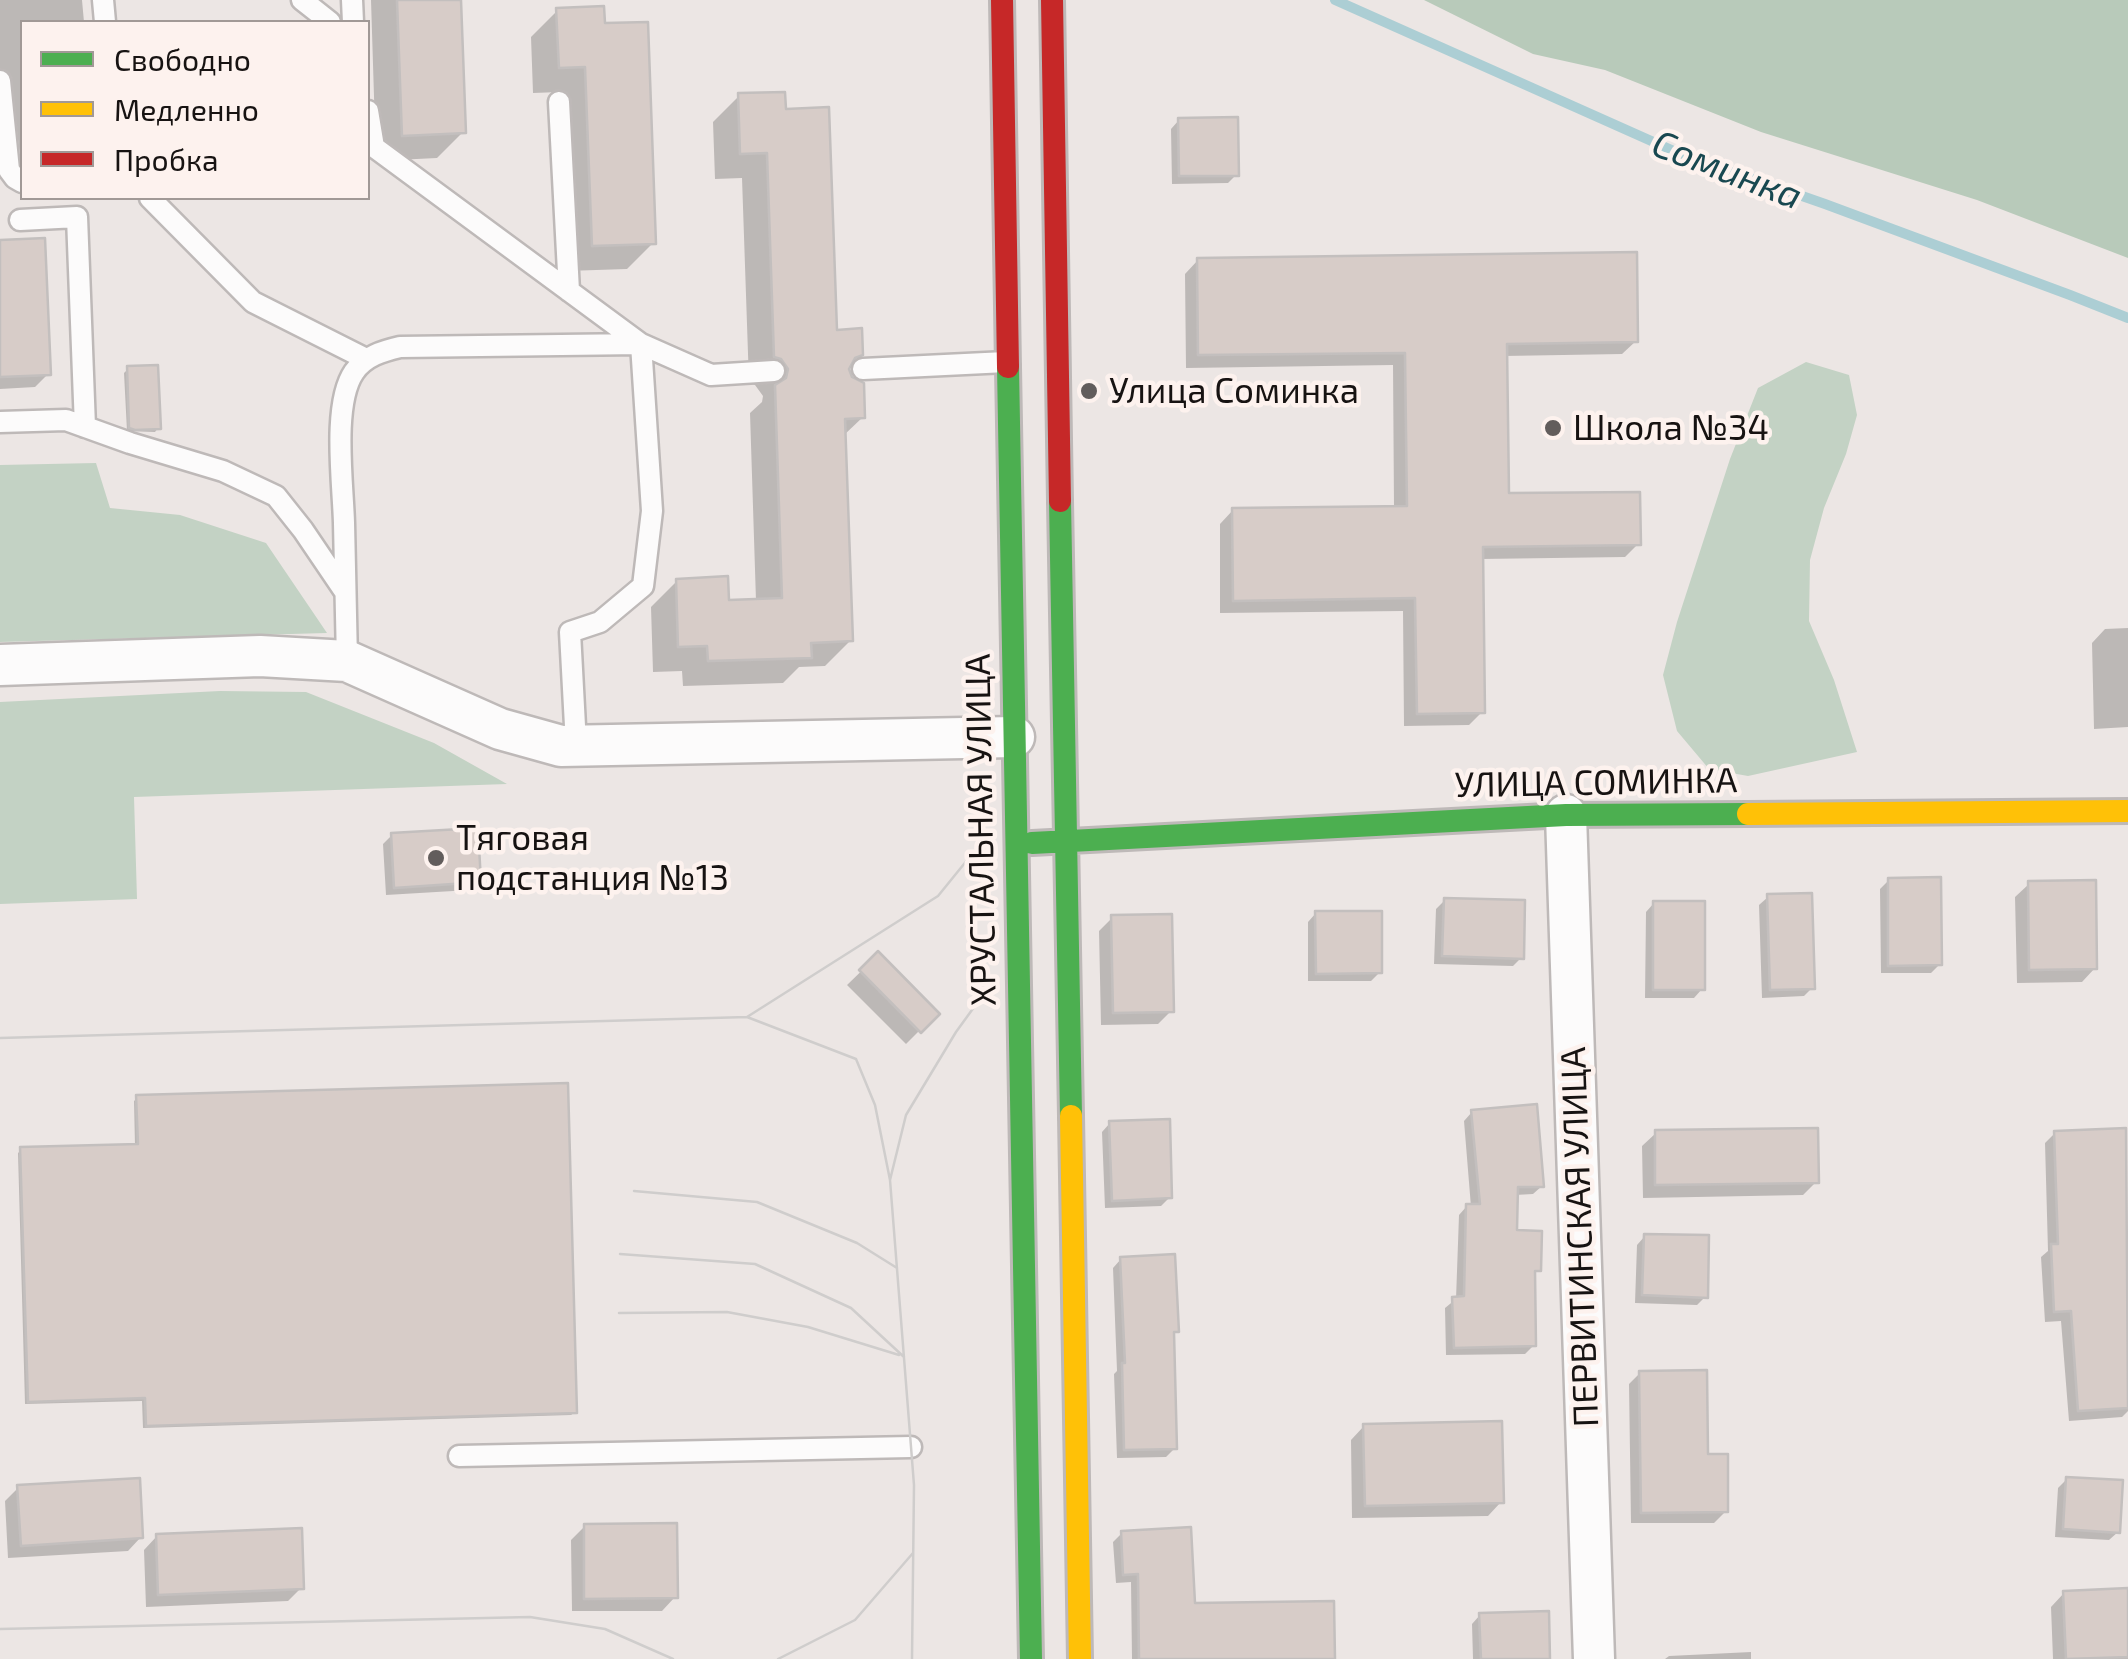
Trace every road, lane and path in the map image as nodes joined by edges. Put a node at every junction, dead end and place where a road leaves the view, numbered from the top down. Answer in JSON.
{"nodes":[{"id":1,"x":302,"y":0,"type":"edge"},
{"id":2,"x":1002,"y":0,"type":"edge"},
{"id":3,"x":1052,"y":0,"type":"edge"},
{"id":4,"x":327,"y":20,"type":"edge"},
{"id":5,"x":0,"y":81,"type":"edge"},
{"id":6,"x":559,"y":102,"type":"dead end"},
{"id":7,"x":2,"y":120,"type":"edge"},
{"id":8,"x":370,"y":124,"type":"edge"},
{"id":9,"x":20,"y":180,"type":"edge"},
{"id":10,"x":152,"y":200,"type":"edge"},
{"id":11,"x":20,"y":220,"type":"dead end"},
{"id":12,"x":569,"y":290,"type":"junction"},
{"id":13,"x":641,"y":344,"type":"junction"},
{"id":14,"x":366,"y":359,"type":"junction"},
{"id":15,"x":1008,"y":362,"type":"junction"},
{"id":16,"x":863,"y":369,"type":"dead end"},
{"id":17,"x":774,"y":371,"type":"dead end"},
{"id":18,"x":0,"y":422,"type":"edge"},
{"id":19,"x":85,"y":426,"type":"junction"},
{"id":20,"x":346,"y":593,"type":"junction"},
{"id":21,"x":347,"y":661,"type":"junction"},
{"id":22,"x":0,"y":665,"type":"edge"},
{"id":23,"x":1039,"y":735,"type":"junction"},
{"id":24,"x":576,"y":746,"type":"junction"},
{"id":25,"x":2128,"y":811,"type":"edge"},
{"id":26,"x":1566,"y":815,"type":"junction"},
{"id":27,"x":1066,"y":841,"type":"junction"},
{"id":28,"x":1016,"y":844,"type":"junction"},
{"id":29,"x":911,"y":1447,"type":"dead end"},
{"id":30,"x":459,"y":1456,"type":"dead end"},
{"id":31,"x":1031,"y":1659,"type":"edge"},
{"id":32,"x":1080,"y":1659,"type":"edge"},
{"id":33,"x":1594,"y":1659,"type":"edge"}],
"edges":[{"from":1,"to":4,"type":"lane"},
{"from":2,"to":15,"type":"main road","name":"ХРУСТАЛЬНАЯ УЛИЦА"},
{"from":3,"to":23,"type":"main road","name":"ХРУСТАЛЬНАЯ УЛИЦА"},
{"from":5,"to":7,"type":"lane"},
{"from":6,"to":12,"type":"lane"},
{"from":7,"to":9,"type":"lane"},
{"from":8,"to":12,"type":"lane"},
{"from":10,"to":14,"type":"lane"},
{"from":11,"to":19,"type":"lane"},
{"from":12,"to":13,"type":"lane"},
{"from":13,"to":14,"type":"lane"},
{"from":13,"to":17,"type":"lane"},
{"from":13,"to":24,"type":"lane"},
{"from":14,"to":20,"type":"lane"},
{"from":15,"to":16,"type":"lane"},
{"from":15,"to":23,"type":"main road","name":"ХРУСТАЛЬНАЯ УЛИЦА"},
{"from":18,"to":19,"type":"lane"},
{"from":19,"to":20,"type":"lane"},
{"from":20,"to":21,"type":"lane"},
{"from":21,"to":22,"type":"street"},
{"from":21,"to":24,"type":"street"},
{"from":23,"to":24,"type":"street"},
{"from":23,"to":27,"type":"main road","name":"ХРУСТАЛЬНАЯ УЛИЦА"},
{"from":23,"to":28,"type":"main road","name":"ХРУСТАЛЬНАЯ УЛИЦА"},
{"from":25,"to":26,"type":"main road","name":"УЛИЦА СОМИНКА"},
{"from":26,"to":27,"type":"main road","name":"УЛИЦА СОМИНКА"},
{"from":26,"to":33,"type":"street","name":"ПЕРВИТИНСКАЯ УЛИЦА"},
{"from":27,"to":28,"type":"main road","name":"УЛИЦА СОМИНКА"},
{"from":27,"to":32,"type":"main road","name":"ХРУСТАЛЬНАЯ УЛИЦА"},
{"from":28,"to":31,"type":"main road","name":"ХРУСТАЛЬНАЯ УЛИЦА"},
{"from":29,"to":30,"type":"lane"}]}
